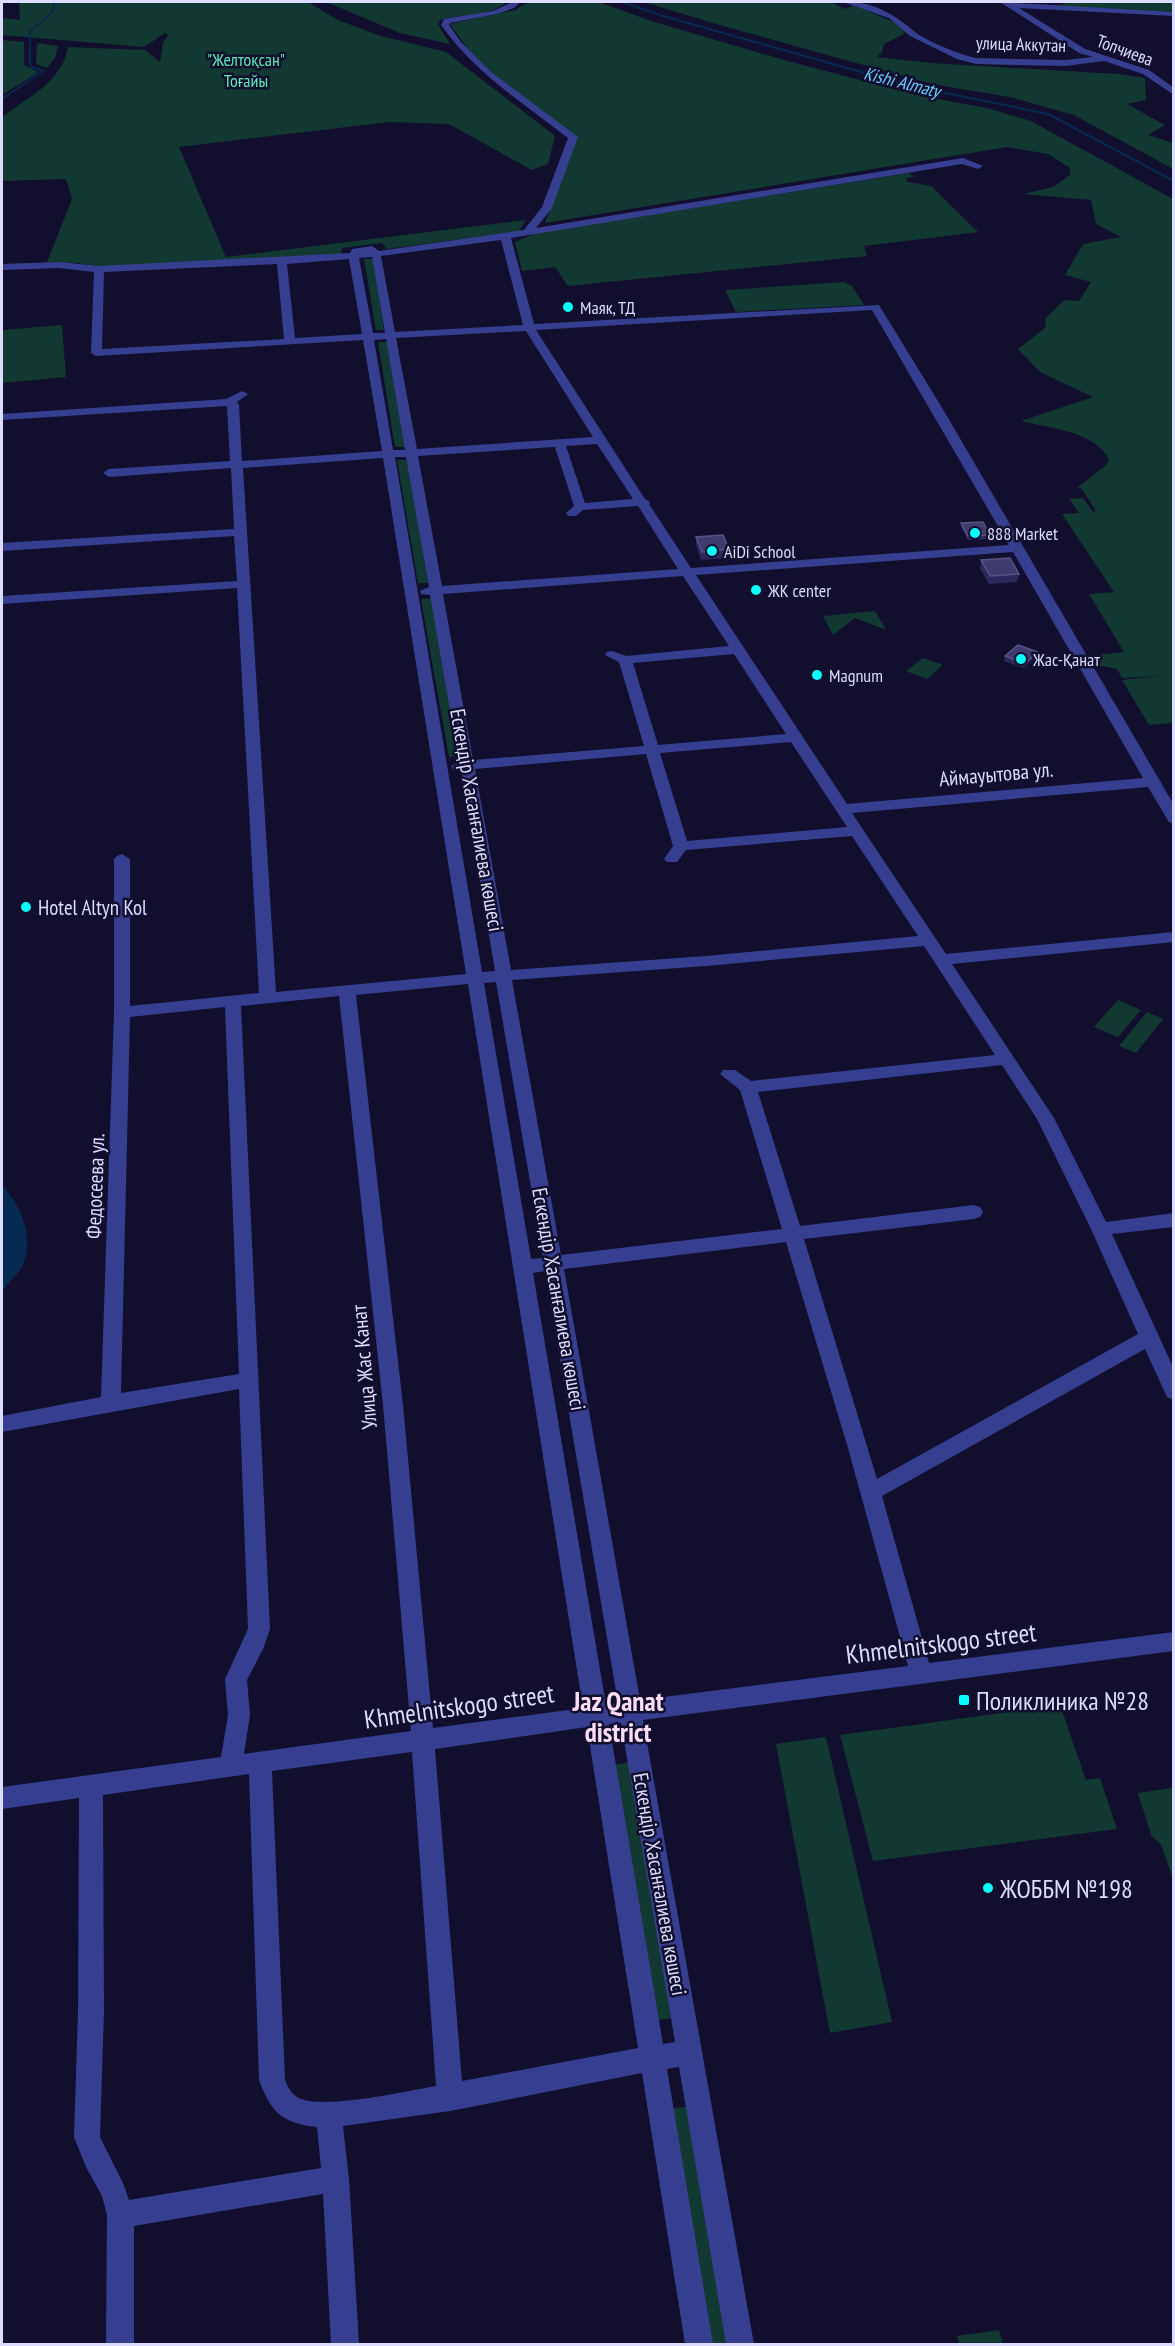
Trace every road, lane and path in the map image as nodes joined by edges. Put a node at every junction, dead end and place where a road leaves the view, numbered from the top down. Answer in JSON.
{"nodes":[{"id":1,"x":516,"y":2,"type":"edge"},
{"id":2,"x":848,"y":2,"type":"edge"},
{"id":3,"x":1009,"y":3,"type":"edge"},
{"id":4,"x":1173,"y":14,"type":"edge"},
{"id":5,"x":1101,"y":59,"type":"junction"},
{"id":6,"x":1173,"y":93,"type":"edge"},
{"id":7,"x":978,"y":166,"type":"dead end"},
{"id":8,"x":528,"y":231,"type":"junction"},
{"id":9,"x":505,"y":236,"type":"junction"},
{"id":10,"x":376,"y":254,"type":"junction"},
{"id":11,"x":354,"y":256,"type":"junction"},
{"id":12,"x":282,"y":261,"type":"junction"},
{"id":13,"x":2,"y":267,"type":"edge"},
{"id":14,"x":99,"y":269,"type":"junction"},
{"id":15,"x":529,"y":327,"type":"junction"},
{"id":16,"x":390,"y":336,"type":"junction"},
{"id":17,"x":369,"y":337,"type":"junction"},
{"id":18,"x":290,"y":342,"type":"junction"},
{"id":19,"x":242,"y":394,"type":"dead end"},
{"id":20,"x":229,"y":402,"type":"junction"},
{"id":21,"x":2,"y":417,"type":"edge"},
{"id":22,"x":602,"y":440,"type":"junction"},
{"id":23,"x":560,"y":444,"type":"junction"},
{"id":24,"x":412,"y":452,"type":"junction"},
{"id":25,"x":389,"y":454,"type":"junction"},
{"id":26,"x":236,"y":464,"type":"junction"},
{"id":27,"x":109,"y":473,"type":"dead end"},
{"id":28,"x":644,"y":502,"type":"junction"},
{"id":29,"x":239,"y":532,"type":"junction"},
{"id":30,"x":2,"y":547,"type":"edge"},
{"id":31,"x":1017,"y":548,"type":"junction"},
{"id":32,"x":689,"y":572,"type":"junction"},
{"id":33,"x":243,"y":584,"type":"junction"},
{"id":34,"x":437,"y":590,"type":"junction"},
{"id":35,"x":412,"y":592,"type":"junction"},
{"id":36,"x":2,"y":600,"type":"edge"},
{"id":37,"x":739,"y":649,"type":"junction"},
{"id":38,"x":796,"y":737,"type":"junction"},
{"id":39,"x":652,"y":748,"type":"junction"},
{"id":40,"x":467,"y":765,"type":"junction"},
{"id":41,"x":441,"y":768,"type":"junction"},
{"id":42,"x":1152,"y":782,"type":"junction"},
{"id":43,"x":843,"y":809,"type":"junction"},
{"id":44,"x":1173,"y":819,"type":"edge"},
{"id":45,"x":857,"y":831,"type":"junction"},
{"id":46,"x":681,"y":846,"type":"junction"},
{"id":47,"x":122,"y":859,"type":"dead end"},
{"id":48,"x":672,"y":859,"type":"dead end"},
{"id":49,"x":1173,"y":937,"type":"edge"},
{"id":50,"x":929,"y":940,"type":"junction"},
{"id":51,"x":942,"y":960,"type":"junction"},
{"id":52,"x":504,"y":976,"type":"junction"},
{"id":53,"x":475,"y":978,"type":"junction"},
{"id":54,"x":347,"y":992,"type":"junction"},
{"id":55,"x":268,"y":999,"type":"junction"},
{"id":56,"x":233,"y":1002,"type":"junction"},
{"id":57,"x":122,"y":1012,"type":"junction"},
{"id":58,"x":1008,"y":1059,"type":"junction"},
{"id":59,"x":729,"y":1074,"type":"dead end"},
{"id":60,"x":748,"y":1087,"type":"junction"},
{"id":61,"x":974,"y":1212,"type":"dead end"},
{"id":62,"x":1173,"y":1220,"type":"edge"},
{"id":63,"x":1100,"y":1229,"type":"junction"},
{"id":64,"x":793,"y":1235,"type":"junction"},
{"id":65,"x":553,"y":1264,"type":"junction"},
{"id":66,"x":522,"y":1267,"type":"junction"},
{"id":67,"x":1149,"y":1337,"type":"junction"},
{"id":68,"x":248,"y":1380,"type":"junction"},
{"id":69,"x":1173,"y":1392,"type":"edge"},
{"id":70,"x":111,"y":1403,"type":"junction"},
{"id":71,"x":2,"y":1424,"type":"edge"},
{"id":72,"x":869,"y":1493,"type":"junction"},
{"id":73,"x":1173,"y":1641,"type":"edge"},
{"id":74,"x":921,"y":1674,"type":"junction"},
{"id":75,"x":631,"y":1712,"type":"junction"},
{"id":76,"x":596,"y":1716,"type":"junction"},
{"id":77,"x":424,"y":1739,"type":"junction"},
{"id":78,"x":260,"y":1762,"type":"junction"},
{"id":79,"x":231,"y":1765,"type":"junction"},
{"id":80,"x":91,"y":1784,"type":"junction"},
{"id":81,"x":2,"y":1798,"type":"edge"},
{"id":82,"x":689,"y":2052,"type":"junction"},
{"id":83,"x":652,"y":2058,"type":"junction"},
{"id":84,"x":450,"y":2098,"type":"junction"},
{"id":85,"x":328,"y":2115,"type":"junction"},
{"id":86,"x":336,"y":2179,"type":"junction"},
{"id":87,"x":120,"y":2215,"type":"junction"},
{"id":88,"x":120,"y":2344,"type":"edge"},
{"id":89,"x":345,"y":2344,"type":"edge"},
{"id":90,"x":699,"y":2344,"type":"edge"},
{"id":91,"x":740,"y":2344,"type":"edge"}],
"edges":[{"from":1,"to":8,"type":"street"},
{"from":2,"to":5,"type":"street","name":"улица Аккутан"},
{"from":3,"to":4,"type":"street"},
{"from":3,"to":5,"type":"street","name":"Топчиева"},
{"from":5,"to":6,"type":"street","name":"Топчиева"},
{"from":7,"to":8,"type":"street"},
{"from":8,"to":9,"type":"street"},
{"from":9,"to":10,"type":"street"},
{"from":9,"to":15,"type":"street"},
{"from":10,"to":11,"type":"street"},
{"from":10,"to":16,"type":"street","name":"Ескендір Хасанғалиева көшесі"},
{"from":11,"to":12,"type":"street"},
{"from":11,"to":17,"type":"street","name":"Ескендір Хасанғалиева көшесі"},
{"from":12,"to":14,"type":"street"},
{"from":12,"to":18,"type":"street"},
{"from":13,"to":14,"type":"street"},
{"from":14,"to":18,"type":"street"},
{"from":15,"to":16,"type":"street"},
{"from":15,"to":22,"type":"street"},
{"from":15,"to":31,"type":"street"},
{"from":16,"to":17,"type":"street"},
{"from":16,"to":24,"type":"street","name":"Ескендір Хасанғалиева көшесі"},
{"from":17,"to":18,"type":"street"},
{"from":17,"to":25,"type":"street","name":"Ескендір Хасанғалиева көшесі"},
{"from":19,"to":20,"type":"street"},
{"from":20,"to":21,"type":"street"},
{"from":20,"to":26,"type":"street"},
{"from":22,"to":23,"type":"street"},
{"from":22,"to":28,"type":"street"},
{"from":23,"to":24,"type":"street"},
{"from":23,"to":28,"type":"street"},
{"from":24,"to":25,"type":"street"},
{"from":24,"to":34,"type":"street","name":"Ескендір Хасанғалиева көшесі"},
{"from":25,"to":26,"type":"street"},
{"from":25,"to":35,"type":"street","name":"Ескендір Хасанғалиева көшесі"},
{"from":26,"to":27,"type":"street"},
{"from":26,"to":29,"type":"street"},
{"from":28,"to":32,"type":"street"},
{"from":29,"to":30,"type":"street"},
{"from":29,"to":33,"type":"street"},
{"from":31,"to":32,"type":"street"},
{"from":31,"to":42,"type":"street"},
{"from":32,"to":34,"type":"street"},
{"from":32,"to":37,"type":"street"},
{"from":33,"to":36,"type":"street"},
{"from":33,"to":55,"type":"street"},
{"from":34,"to":35,"type":"street"},
{"from":34,"to":40,"type":"street","name":"Ескендір Хасанғалиева көшесі"},
{"from":35,"to":41,"type":"street","name":"Ескендір Хасанғалиева көшесі"},
{"from":37,"to":38,"type":"street"},
{"from":37,"to":39,"type":"street"},
{"from":38,"to":39,"type":"street"},
{"from":38,"to":43,"type":"street"},
{"from":39,"to":40,"type":"street"},
{"from":39,"to":46,"type":"street"},
{"from":40,"to":41,"type":"street"},
{"from":40,"to":52,"type":"street","name":"Ескендір Хасанғалиева көшесі"},
{"from":41,"to":53,"type":"street","name":"Ескендір Хасанғалиева көшесі"},
{"from":42,"to":43,"type":"street","name":"Аймауытова ул."},
{"from":42,"to":44,"type":"street"},
{"from":43,"to":45,"type":"street"},
{"from":45,"to":46,"type":"street"},
{"from":45,"to":50,"type":"street"},
{"from":46,"to":48,"type":"street"},
{"from":47,"to":57,"type":"street","name":"Федосеева ул."},
{"from":49,"to":51,"type":"street"},
{"from":50,"to":51,"type":"street"},
{"from":50,"to":52,"type":"street"},
{"from":51,"to":58,"type":"street"},
{"from":52,"to":53,"type":"street"},
{"from":52,"to":65,"type":"street","name":"Ескендір Хасанғалиева көшесі"},
{"from":53,"to":54,"type":"street"},
{"from":53,"to":66,"type":"street","name":"Ескендір Хасанғалиева көшесі"},
{"from":54,"to":55,"type":"street"},
{"from":54,"to":77,"type":"street","name":"Улица Жас Канат"},
{"from":55,"to":56,"type":"street"},
{"from":56,"to":57,"type":"street"},
{"from":56,"to":68,"type":"street"},
{"from":57,"to":70,"type":"street","name":"Федосеева ул."},
{"from":58,"to":60,"type":"street"},
{"from":58,"to":63,"type":"street"},
{"from":59,"to":60,"type":"street"},
{"from":60,"to":64,"type":"street"},
{"from":61,"to":64,"type":"street"},
{"from":62,"to":63,"type":"street"},
{"from":63,"to":67,"type":"street"},
{"from":64,"to":65,"type":"street"},
{"from":64,"to":72,"type":"street"},
{"from":65,"to":66,"type":"street"},
{"from":65,"to":75,"type":"street","name":"Ескендір Хасанғалиева көшесі"},
{"from":66,"to":76,"type":"street","name":"Ескендір Хасанғалиева көшесі"},
{"from":67,"to":69,"type":"street"},
{"from":67,"to":72,"type":"street"},
{"from":68,"to":70,"type":"street"},
{"from":68,"to":79,"type":"street"},
{"from":70,"to":71,"type":"street"},
{"from":72,"to":74,"type":"street"},
{"from":73,"to":74,"type":"street","name":"Khmelnitskogo street"},
{"from":74,"to":75,"type":"street","name":"Khmelnitskogo street"},
{"from":75,"to":76,"type":"street","name":"Khmelnitskogo street"},
{"from":75,"to":82,"type":"street","name":"Ескендір Хасанғалиева көшесі"},
{"from":76,"to":77,"type":"street","name":"Khmelnitskogo street"},
{"from":76,"to":83,"type":"street","name":"Ескендір Хасанғалиева көшесі"},
{"from":77,"to":78,"type":"street","name":"Khmelnitskogo street"},
{"from":77,"to":84,"type":"street","name":"Улица Жас Канат"},
{"from":78,"to":79,"type":"street","name":"Khmelnitskogo street"},
{"from":78,"to":85,"type":"street"},
{"from":79,"to":80,"type":"street","name":"Khmelnitskogo street"},
{"from":80,"to":81,"type":"street","name":"Khmelnitskogo street"},
{"from":80,"to":87,"type":"street"},
{"from":82,"to":83,"type":"street"},
{"from":82,"to":91,"type":"street","name":"Ескендір Хасанғалиева көшесі"},
{"from":83,"to":84,"type":"street"},
{"from":83,"to":90,"type":"street","name":"Ескендір Хасанғалиева көшесі"},
{"from":84,"to":85,"type":"street"},
{"from":85,"to":86,"type":"street"},
{"from":86,"to":87,"type":"street"},
{"from":86,"to":89,"type":"street"},
{"from":87,"to":88,"type":"street"}]}
